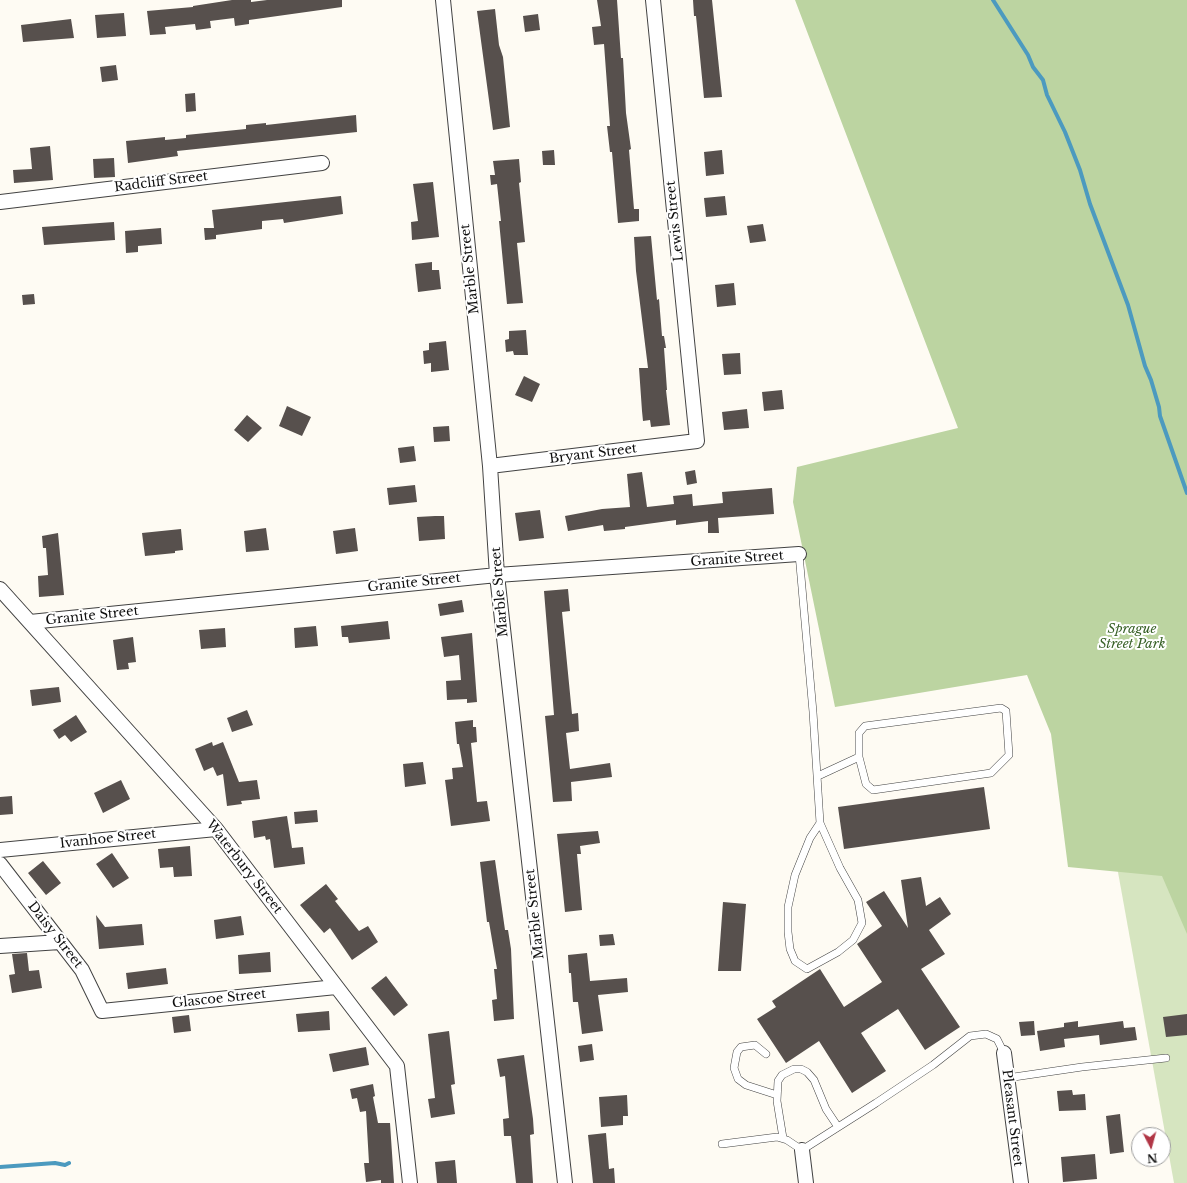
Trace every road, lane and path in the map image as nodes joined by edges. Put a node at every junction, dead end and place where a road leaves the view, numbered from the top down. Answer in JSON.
{"nodes":[{"id":1,"x":443,"y":0,"type":"edge"},
{"id":2,"x":653,"y":0,"type":"edge"},
{"id":3,"x":322,"y":163,"type":"dead end"},
{"id":4,"x":0,"y":202,"type":"edge"},
{"id":5,"x":697,"y":441,"type":"joint"},
{"id":6,"x":490,"y":466,"type":"junction"},
{"id":7,"x":799,"y":554,"type":"joint"},
{"id":8,"x":497,"y":575,"type":"junction"},
{"id":9,"x":0,"y":589,"type":"edge"},
{"id":10,"x":5,"y":603,"type":"edge"},
{"id":11,"x":30,"y":622,"type":"junction"},
{"id":12,"x":859,"y":757,"type":"junction"},
{"id":13,"x":818,"y":776,"type":"junction"},
{"id":14,"x":820,"y":823,"type":"junction"},
{"id":15,"x":216,"y":829,"type":"junction"},
{"id":16,"x":0,"y":850,"type":"edge"},
{"id":17,"x":0,"y":864,"type":"edge"},
{"id":18,"x":60,"y":942,"type":"junction"},
{"id":19,"x":0,"y":946,"type":"edge"},
{"id":20,"x":336,"y":987,"type":"junction"},
{"id":21,"x":102,"y":1010,"type":"joint"},
{"id":22,"x":1004,"y":1053,"type":"joint"},
{"id":23,"x":766,"y":1054,"type":"dead end"},
{"id":24,"x":1166,"y":1058,"type":"dead end"},
{"id":25,"x":1007,"y":1078,"type":"junction"},
{"id":26,"x":777,"y":1095,"type":"junction"},
{"id":27,"x":838,"y":1127,"type":"junction"},
{"id":28,"x":783,"y":1138,"type":"junction"},
{"id":29,"x":722,"y":1144,"type":"dead end"},
{"id":30,"x":802,"y":1150,"type":"junction"},
{"id":31,"x":410,"y":1183,"type":"edge"},
{"id":32,"x":565,"y":1183,"type":"edge"},
{"id":33,"x":806,"y":1183,"type":"edge"},
{"id":34,"x":1021,"y":1183,"type":"edge"}],
"edges":[{"from":1,"to":6,"type":"street","name":"Marble Street"},
{"from":2,"to":5,"type":"street","name":"Lewis Street"},
{"from":3,"to":4,"type":"street","name":"Radcliff Street"},
{"from":5,"to":6,"type":"street","name":"Bryant Street"},
{"from":6,"to":8,"type":"street","name":"Marble Street"},
{"from":7,"to":8,"type":"street","name":"Granite Street"},
{"from":7,"to":13,"type":"lane"},
{"from":8,"to":11,"type":"street","name":"Granite Street"},
{"from":8,"to":32,"type":"street","name":"Marble Street"},
{"from":9,"to":10,"type":"street","name":"Waterbury Street"},
{"from":10,"to":11,"type":"street","name":"Waterbury Street"},
{"from":11,"to":15,"type":"street","name":"Waterbury Street"},
{"from":12,"to":12,"type":"lane"},
{"from":12,"to":13,"type":"lane"},
{"from":13,"to":14,"type":"lane"},
{"from":14,"to":14,"type":"lane"},
{"from":15,"to":16,"type":"street","name":"Ivanhoe Street"},
{"from":15,"to":20,"type":"street","name":"Waterbury Street"},
{"from":17,"to":18,"type":"street","name":"Daisy Street"},
{"from":18,"to":19,"type":"street"},
{"from":18,"to":21,"type":"street","name":"Daisy Street"},
{"from":20,"to":21,"type":"street","name":"Glascoe Street"},
{"from":20,"to":31,"type":"street","name":"Waterbury Street"},
{"from":22,"to":25,"type":"street","name":"Pleasant Street"},
{"from":22,"to":27,"type":"lane"},
{"from":23,"to":26,"type":"lane"},
{"from":24,"to":25,"type":"lane"},
{"from":25,"to":34,"type":"street","name":"Pleasant Street"},
{"from":26,"to":27,"type":"lane"},
{"from":26,"to":28,"type":"lane"},
{"from":27,"to":30,"type":"lane"},
{"from":28,"to":29,"type":"lane"},
{"from":28,"to":30,"type":"lane"},
{"from":30,"to":33,"type":"street"}]}
